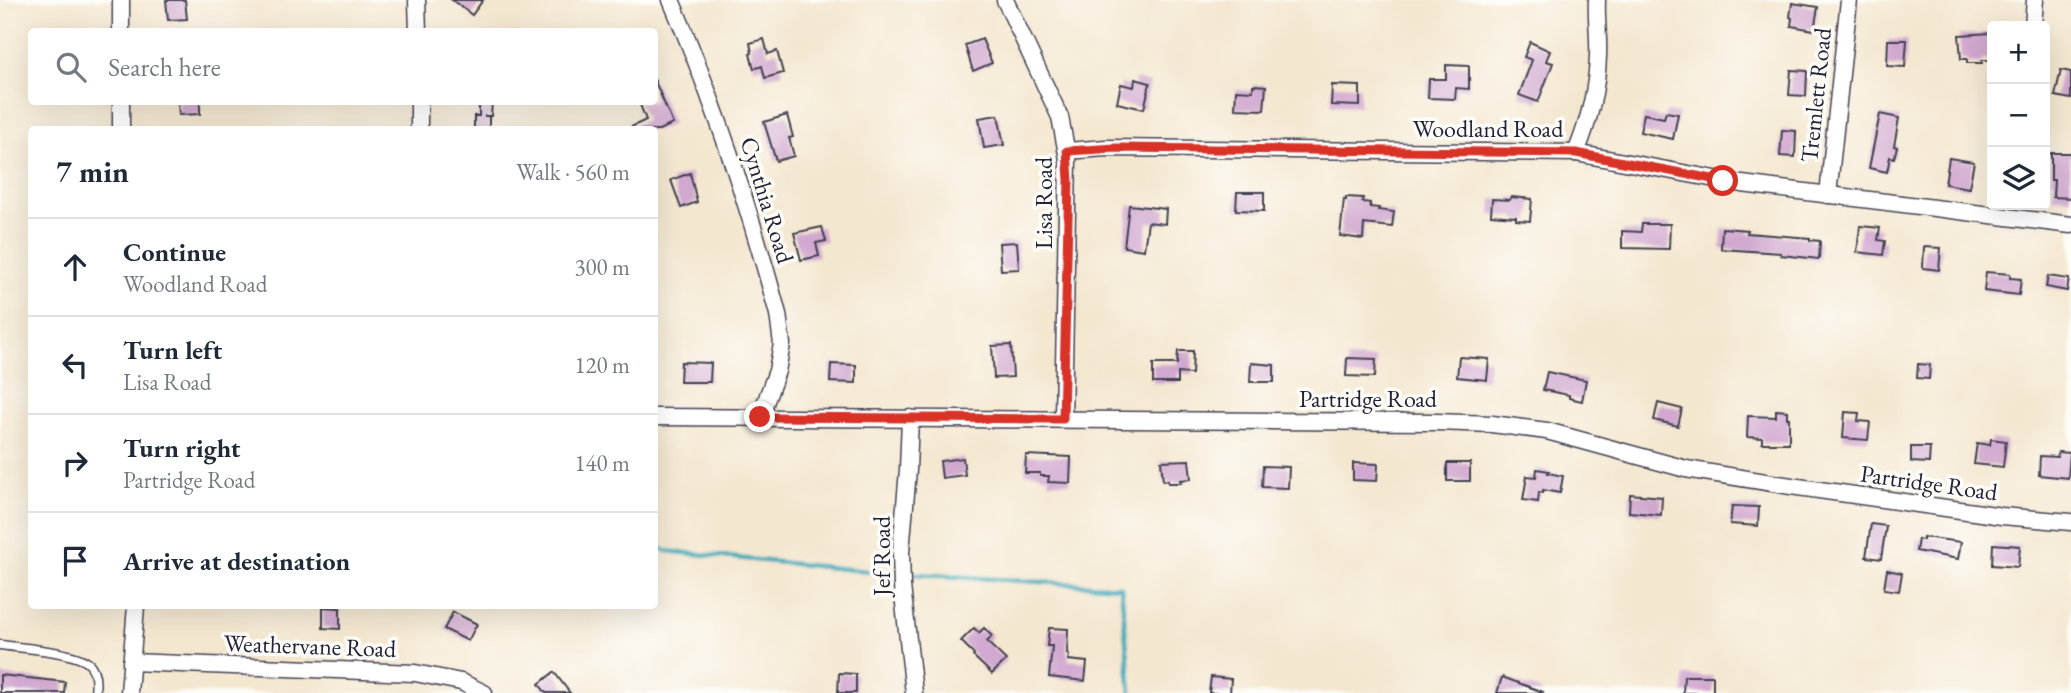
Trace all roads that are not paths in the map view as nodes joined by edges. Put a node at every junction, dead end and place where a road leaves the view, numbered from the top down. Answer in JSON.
{"nodes":[{"id":1,"x":121,"y":0,"type":"edge"},
{"id":2,"x":417,"y":0,"type":"edge"},
{"id":3,"x":671,"y":0,"type":"edge"},
{"id":4,"x":1005,"y":0,"type":"edge"},
{"id":5,"x":1597,"y":0,"type":"edge"},
{"id":6,"x":1849,"y":0,"type":"edge"},
{"id":7,"x":2035,"y":0,"type":"edge"},
{"id":8,"x":2033,"y":21,"type":"edge"},
{"id":9,"x":121,"y":28,"type":"edge"},
{"id":10,"x":418,"y":28,"type":"edge"},
{"id":11,"x":121,"y":105,"type":"edge"},
{"id":12,"x":419,"y":105,"type":"edge"},
{"id":13,"x":121,"y":126,"type":"edge"},
{"id":14,"x":419,"y":126,"type":"edge"},
{"id":15,"x":1067,"y":151,"type":"junction"},
{"id":16,"x":1576,"y":153,"type":"junction"},
{"id":17,"x":1828,"y":195,"type":"junction"},
{"id":18,"x":2015,"y":211,"type":"edge"},
{"id":19,"x":2071,"y":225,"type":"edge"},
{"id":20,"x":658,"y":417,"type":"edge"},
{"id":21,"x":760,"y":417,"type":"junction"},
{"id":22,"x":910,"y":418,"type":"junction"},
{"id":23,"x":1063,"y":419,"type":"junction"},
{"id":24,"x":2071,"y":522,"type":"edge"},
{"id":25,"x":136,"y":609,"type":"edge"},
{"id":26,"x":0,"y":645,"type":"edge"},
{"id":27,"x":131,"y":662,"type":"junction"},
{"id":28,"x":95,"y":693,"type":"edge"},
{"id":29,"x":129,"y":693,"type":"edge"},
{"id":30,"x":484,"y":693,"type":"edge"},
{"id":31,"x":914,"y":693,"type":"edge"}],
"edges":[{"from":1,"to":9,"type":"street"},
{"from":2,"to":10,"type":"street"},
{"from":3,"to":21,"type":"street","name":"Cynthia Road"},
{"from":4,"to":15,"type":"street","name":"Lisa Road"},
{"from":5,"to":16,"type":"street"},
{"from":6,"to":17,"type":"street","name":"Tremlett Road"},
{"from":7,"to":8,"type":"street"},
{"from":11,"to":13,"type":"street"},
{"from":12,"to":14,"type":"street"},
{"from":15,"to":16,"type":"street","name":"Woodland Road"},
{"from":15,"to":23,"type":"street","name":"Lisa Road"},
{"from":16,"to":17,"type":"street","name":"Woodland Road"},
{"from":17,"to":18,"type":"street","name":"Woodland Road"},
{"from":18,"to":19,"type":"street","name":"Woodland Road"},
{"from":20,"to":21,"type":"street","name":"Partridge Road"},
{"from":21,"to":22,"type":"street","name":"Partridge Road"},
{"from":22,"to":23,"type":"street","name":"Partridge Road"},
{"from":22,"to":31,"type":"street","name":"Jef Road"},
{"from":23,"to":24,"type":"street","name":"Partridge Road"},
{"from":25,"to":27,"type":"street"},
{"from":26,"to":28,"type":"lane"},
{"from":27,"to":29,"type":"street"},
{"from":27,"to":30,"type":"street","name":"Weathervane Road"}]}
